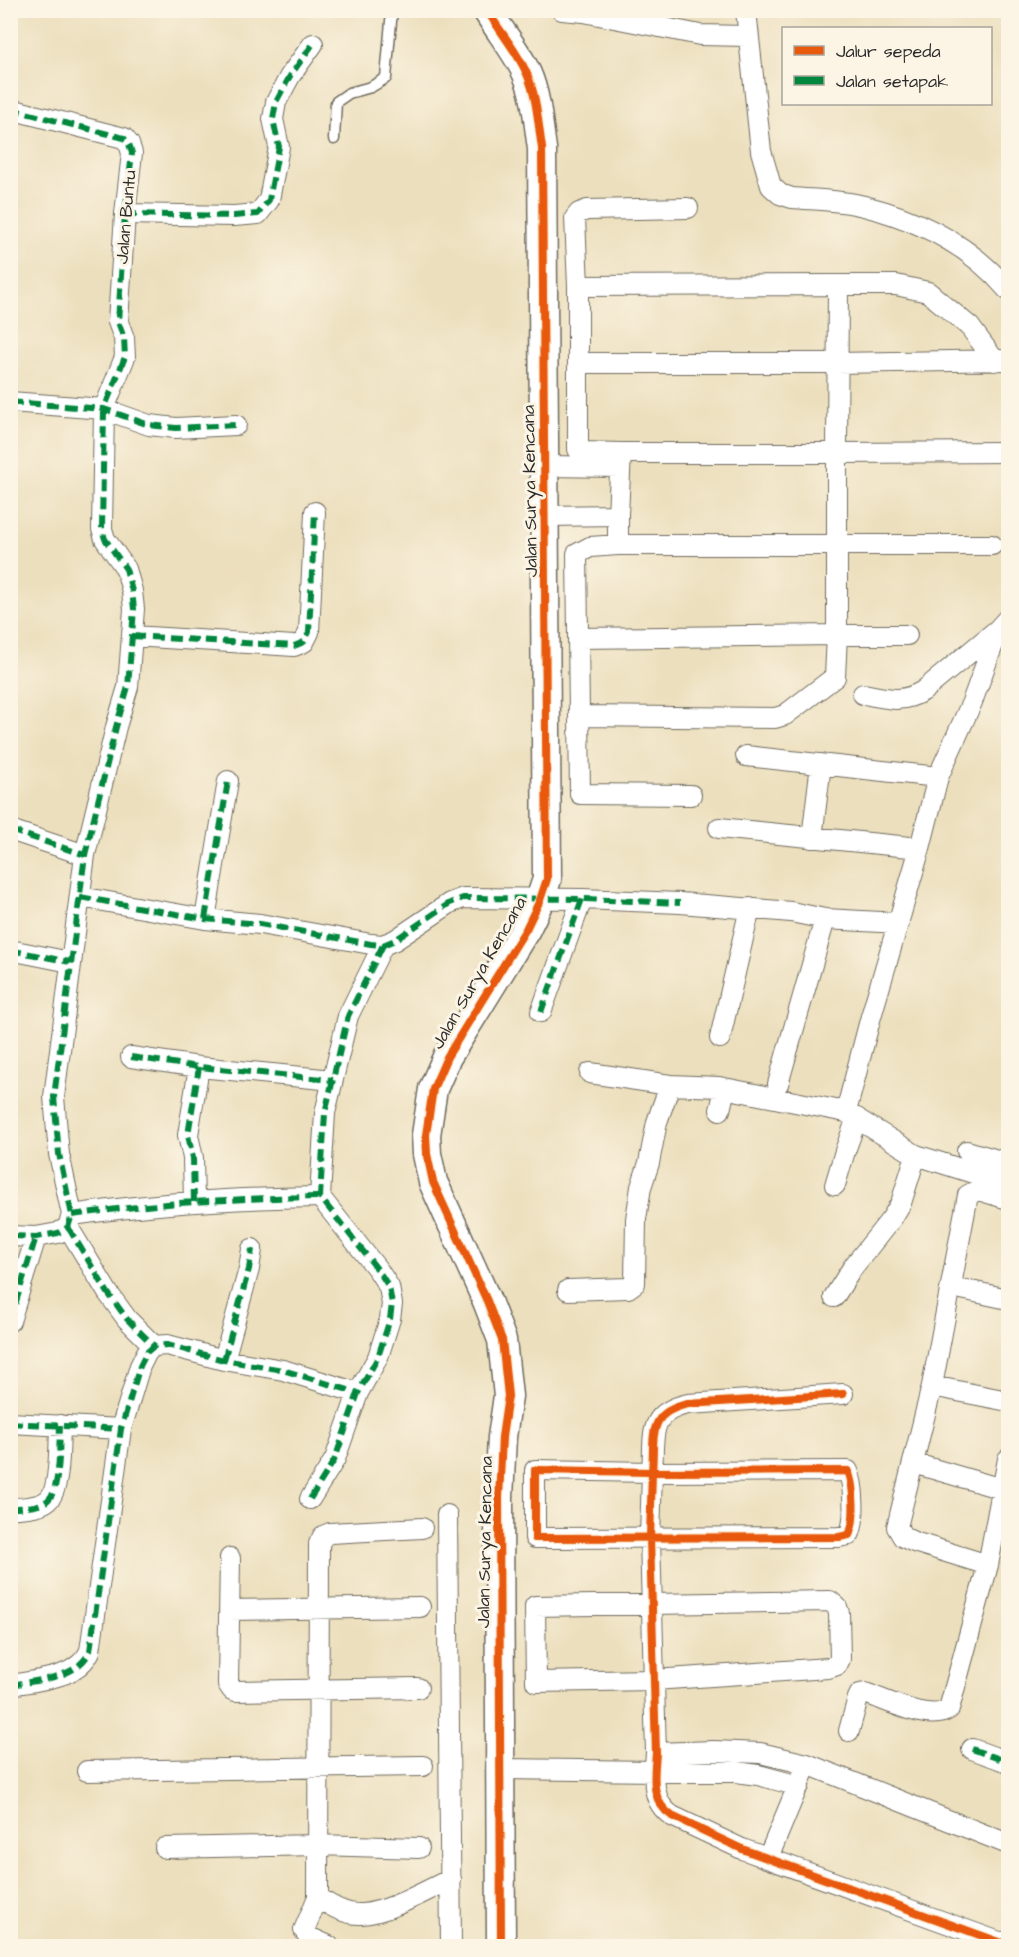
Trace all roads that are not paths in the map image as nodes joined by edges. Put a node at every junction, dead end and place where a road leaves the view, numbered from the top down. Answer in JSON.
{"nodes":[{"id":1,"x":392,"y":10,"type":"edge"},
{"id":2,"x":487,"y":10,"type":"edge"},
{"id":3,"x":562,"y":10,"type":"edge"},
{"id":4,"x":746,"y":10,"type":"edge"},
{"id":5,"x":747,"y":36,"type":"junction"},
{"id":6,"x":313,"y":44,"type":"dead end"},
{"id":7,"x":10,"y":109,"type":"edge"},
{"id":8,"x":334,"y":139,"type":"dead end"},
{"id":9,"x":688,"y":208,"type":"dead end"},
{"id":10,"x":125,"y":214,"type":"junction"},
{"id":11,"x":838,"y":285,"type":"junction"},
{"id":12,"x":578,"y":286,"type":"junction"},
{"id":13,"x":1008,"y":290,"type":"edge"},
{"id":14,"x":1002,"y":360,"type":"edge"},
{"id":15,"x":578,"y":363,"type":"junction"},
{"id":16,"x":837,"y":363,"type":"junction"},
{"id":17,"x":10,"y":402,"type":"edge"},
{"id":18,"x":104,"y":409,"type":"junction"},
{"id":19,"x":236,"y":425,"type":"dead end"},
{"id":20,"x":1008,"y":452,"type":"edge"},
{"id":21,"x":837,"y":453,"type":"junction"},
{"id":22,"x":620,"y":460,"type":"junction"},
{"id":23,"x":544,"y":466,"type":"junction"},
{"id":24,"x":315,"y":512,"type":"dead end"},
{"id":25,"x":618,"y":515,"type":"junction"},
{"id":26,"x":545,"y":516,"type":"junction"},
{"id":27,"x":618,"y":545,"type":"junction"},
{"id":28,"x":992,"y":545,"type":"dead end"},
{"id":29,"x":837,"y":546,"type":"junction"},
{"id":30,"x":1004,"y":623,"type":"edge"},
{"id":31,"x":837,"y":635,"type":"junction"},
{"id":32,"x":908,"y":635,"type":"dead end"},
{"id":33,"x":132,"y":636,"type":"junction"},
{"id":34,"x":579,"y":638,"type":"junction"},
{"id":35,"x":863,"y":693,"type":"dead end"},
{"id":36,"x":580,"y":716,"type":"junction"},
{"id":37,"x":746,"y":756,"type":"dead end"},
{"id":38,"x":821,"y":764,"type":"junction"},
{"id":39,"x":938,"y":777,"type":"junction"},
{"id":40,"x":228,"y":781,"type":"dead end"},
{"id":41,"x":691,"y":795,"type":"dead end"},
{"id":42,"x":719,"y":828,"type":"dead end"},
{"id":43,"x":10,"y":830,"type":"edge"},
{"id":44,"x":812,"y":838,"type":"junction"},
{"id":45,"x":920,"y":848,"type":"junction"},
{"id":46,"x":85,"y":855,"type":"junction"},
{"id":47,"x":80,"y":897,"type":"junction"},
{"id":48,"x":582,"y":899,"type":"junction"},
{"id":49,"x":540,"y":900,"type":"junction"},
{"id":50,"x":750,"y":908,"type":"junction"},
{"id":51,"x":206,"y":919,"type":"junction"},
{"id":52,"x":825,"y":919,"type":"junction"},
{"id":53,"x":899,"y":923,"type":"junction"},
{"id":54,"x":383,"y":945,"type":"junction"},
{"id":55,"x":10,"y":950,"type":"edge"},
{"id":56,"x":70,"y":962,"type":"junction"},
{"id":57,"x":542,"y":1012,"type":"dead end"},
{"id":58,"x":720,"y":1038,"type":"dead end"},
{"id":59,"x":131,"y":1057,"type":"dead end"},
{"id":60,"x":199,"y":1067,"type":"junction"},
{"id":61,"x":590,"y":1073,"type":"dead end"},
{"id":62,"x":333,"y":1080,"type":"junction"},
{"id":63,"x":778,"y":1084,"type":"dead end"},
{"id":64,"x":670,"y":1085,"type":"junction"},
{"id":65,"x":725,"y":1089,"type":"junction"},
{"id":66,"x":720,"y":1110,"type":"dead end"},
{"id":67,"x":852,"y":1115,"type":"junction"},
{"id":68,"x":967,"y":1151,"type":"dead end"},
{"id":69,"x":916,"y":1155,"type":"junction"},
{"id":70,"x":1008,"y":1164,"type":"edge"},
{"id":71,"x":1008,"y":1184,"type":"edge"},
{"id":72,"x":835,"y":1185,"type":"dead end"},
{"id":73,"x":320,"y":1197,"type":"junction"},
{"id":74,"x":1008,"y":1199,"type":"edge"},
{"id":75,"x":194,"y":1202,"type":"junction"},
{"id":76,"x":70,"y":1221,"type":"junction"},
{"id":77,"x":10,"y":1236,"type":"edge"},
{"id":78,"x":36,"y":1238,"type":"junction"},
{"id":79,"x":252,"y":1249,"type":"dead end"},
{"id":80,"x":952,"y":1287,"type":"junction"},
{"id":81,"x":568,"y":1290,"type":"dead end"},
{"id":82,"x":834,"y":1297,"type":"dead end"},
{"id":83,"x":1008,"y":1299,"type":"edge"},
{"id":84,"x":10,"y":1321,"type":"edge"},
{"id":85,"x":154,"y":1346,"type":"junction"},
{"id":86,"x":224,"y":1360,"type":"junction"},
{"id":87,"x":932,"y":1386,"type":"junction"},
{"id":88,"x":358,"y":1393,"type":"junction"},
{"id":89,"x":843,"y":1394,"type":"dead end"},
{"id":90,"x":1008,"y":1401,"type":"edge"},
{"id":91,"x":10,"y":1423,"type":"edge"},
{"id":92,"x":60,"y":1425,"type":"junction"},
{"id":93,"x":121,"y":1429,"type":"junction"},
{"id":94,"x":1008,"y":1459,"type":"edge"},
{"id":95,"x":914,"y":1464,"type":"junction"},
{"id":96,"x":652,"y":1472,"type":"junction"},
{"id":97,"x":1002,"y":1488,"type":"junction"},
{"id":98,"x":310,"y":1499,"type":"dead end"},
{"id":99,"x":10,"y":1509,"type":"edge"},
{"id":100,"x":447,"y":1515,"type":"dead end"},
{"id":101,"x":422,"y":1528,"type":"dead end"},
{"id":102,"x":650,"y":1538,"type":"junction"},
{"id":103,"x":230,"y":1558,"type":"dead end"},
{"id":104,"x":988,"y":1565,"type":"junction"},
{"id":105,"x":652,"y":1605,"type":"junction"},
{"id":106,"x":420,"y":1607,"type":"dead end"},
{"id":107,"x":319,"y":1609,"type":"junction"},
{"id":108,"x":229,"y":1610,"type":"junction"},
{"id":109,"x":654,"y":1680,"type":"junction"},
{"id":110,"x":10,"y":1685,"type":"edge"},
{"id":111,"x":319,"y":1688,"type":"junction"},
{"id":112,"x":418,"y":1688,"type":"dead end"},
{"id":113,"x":849,"y":1731,"type":"dead end"},
{"id":114,"x":972,"y":1749,"type":"dead end"},
{"id":115,"x":655,"y":1762,"type":"junction"},
{"id":116,"x":1008,"y":1762,"type":"edge"},
{"id":117,"x":807,"y":1764,"type":"junction"},
{"id":118,"x":423,"y":1766,"type":"dead end"},
{"id":119,"x":319,"y":1767,"type":"junction"},
{"id":120,"x":500,"y":1769,"type":"junction"},
{"id":121,"x":87,"y":1771,"type":"dead end"},
{"id":122,"x":799,"y":1786,"type":"junction"},
{"id":123,"x":1008,"y":1844,"type":"edge"},
{"id":124,"x":318,"y":1845,"type":"junction"},
{"id":125,"x":165,"y":1848,"type":"dead end"},
{"id":126,"x":419,"y":1848,"type":"dead end"},
{"id":127,"x":768,"y":1858,"type":"junction"},
{"id":128,"x":451,"y":1879,"type":"junction"},
{"id":129,"x":318,"y":1897,"type":"junction"},
{"id":130,"x":1008,"y":1941,"type":"edge"},
{"id":131,"x":329,"y":1947,"type":"edge"},
{"id":132,"x":451,"y":1947,"type":"edge"},
{"id":133,"x":501,"y":1947,"type":"edge"}],
"edges":[{"from":1,"to":8,"type":"lane"},
{"from":2,"to":23,"type":"street","name":"Jalan Surya Kencana"},
{"from":3,"to":5,"type":"street"},
{"from":4,"to":5,"type":"street"},
{"from":5,"to":13,"type":"street"},
{"from":6,"to":10,"type":"street"},
{"from":7,"to":10,"type":"street","name":"Jalan Buntu"},
{"from":9,"to":12,"type":"street"},
{"from":10,"to":18,"type":"street","name":"Jalan Buntu"},
{"from":11,"to":12,"type":"street"},
{"from":11,"to":14,"type":"street"},
{"from":11,"to":16,"type":"street"},
{"from":12,"to":15,"type":"street"},
{"from":14,"to":16,"type":"street"},
{"from":15,"to":16,"type":"street"},
{"from":15,"to":22,"type":"street"},
{"from":16,"to":21,"type":"street"},
{"from":17,"to":18,"type":"street"},
{"from":18,"to":19,"type":"street"},
{"from":18,"to":33,"type":"street"},
{"from":20,"to":21,"type":"street"},
{"from":21,"to":22,"type":"street"},
{"from":21,"to":29,"type":"street"},
{"from":22,"to":23,"type":"street"},
{"from":22,"to":25,"type":"street"},
{"from":23,"to":26,"type":"street","name":"Jalan Surya Kencana"},
{"from":24,"to":33,"type":"street"},
{"from":25,"to":26,"type":"street"},
{"from":25,"to":27,"type":"street"},
{"from":26,"to":49,"type":"street","name":"Jalan Surya Kencana"},
{"from":27,"to":29,"type":"street"},
{"from":27,"to":34,"type":"street"},
{"from":28,"to":29,"type":"street"},
{"from":29,"to":31,"type":"street"},
{"from":30,"to":35,"type":"street"},
{"from":30,"to":39,"type":"street"},
{"from":31,"to":32,"type":"street"},
{"from":31,"to":34,"type":"street"},
{"from":31,"to":36,"type":"street"},
{"from":33,"to":46,"type":"street"},
{"from":34,"to":36,"type":"street"},
{"from":36,"to":41,"type":"street"},
{"from":37,"to":38,"type":"street"},
{"from":38,"to":39,"type":"street"},
{"from":38,"to":44,"type":"street"},
{"from":39,"to":45,"type":"street"},
{"from":40,"to":51,"type":"street"},
{"from":42,"to":44,"type":"street"},
{"from":43,"to":46,"type":"street"},
{"from":44,"to":45,"type":"street"},
{"from":45,"to":53,"type":"street"},
{"from":46,"to":47,"type":"street"},
{"from":47,"to":51,"type":"street"},
{"from":47,"to":56,"type":"street"},
{"from":48,"to":49,"type":"street"},
{"from":48,"to":50,"type":"street"},
{"from":48,"to":57,"type":"street"},
{"from":49,"to":54,"type":"street"},
{"from":49,"to":120,"type":"street","name":"Jalan Surya Kencana"},
{"from":50,"to":52,"type":"street"},
{"from":50,"to":58,"type":"street"},
{"from":51,"to":54,"type":"street"},
{"from":52,"to":53,"type":"street"},
{"from":52,"to":63,"type":"street"},
{"from":53,"to":67,"type":"street"},
{"from":54,"to":62,"type":"street"},
{"from":55,"to":56,"type":"street"},
{"from":56,"to":76,"type":"street"},
{"from":59,"to":60,"type":"street"},
{"from":60,"to":62,"type":"street"},
{"from":60,"to":75,"type":"street"},
{"from":61,"to":64,"type":"street"},
{"from":62,"to":73,"type":"street"},
{"from":64,"to":65,"type":"street"},
{"from":64,"to":81,"type":"street"},
{"from":65,"to":66,"type":"street"},
{"from":65,"to":67,"type":"street"},
{"from":67,"to":69,"type":"street"},
{"from":67,"to":72,"type":"street"},
{"from":68,"to":70,"type":"street"},
{"from":69,"to":71,"type":"street"},
{"from":69,"to":82,"type":"street"},
{"from":73,"to":75,"type":"street"},
{"from":73,"to":88,"type":"street"},
{"from":74,"to":80,"type":"street"},
{"from":75,"to":76,"type":"street"},
{"from":76,"to":78,"type":"street"},
{"from":76,"to":85,"type":"street"},
{"from":77,"to":78,"type":"street"},
{"from":78,"to":84,"type":"street"},
{"from":79,"to":86,"type":"street"},
{"from":80,"to":83,"type":"street"},
{"from":80,"to":87,"type":"street"},
{"from":85,"to":86,"type":"street"},
{"from":85,"to":93,"type":"street"},
{"from":86,"to":88,"type":"street"},
{"from":87,"to":90,"type":"street"},
{"from":87,"to":95,"type":"street"},
{"from":88,"to":98,"type":"street"},
{"from":89,"to":96,"type":"street"},
{"from":91,"to":92,"type":"street"},
{"from":92,"to":93,"type":"street"},
{"from":92,"to":99,"type":"street"},
{"from":93,"to":110,"type":"street"},
{"from":94,"to":97,"type":"street"},
{"from":95,"to":97,"type":"street"},
{"from":95,"to":104,"type":"street"},
{"from":96,"to":102,"type":"street"},
{"from":96,"to":102,"type":"street"},
{"from":96,"to":102,"type":"street"},
{"from":97,"to":104,"type":"street"},
{"from":100,"to":128,"type":"street"},
{"from":101,"to":107,"type":"street"},
{"from":102,"to":105,"type":"street"},
{"from":103,"to":108,"type":"street"},
{"from":104,"to":113,"type":"street"},
{"from":105,"to":109,"type":"street"},
{"from":105,"to":109,"type":"street"},
{"from":105,"to":109,"type":"street"},
{"from":106,"to":107,"type":"street"},
{"from":107,"to":108,"type":"street"},
{"from":107,"to":111,"type":"street"},
{"from":108,"to":111,"type":"street"},
{"from":109,"to":115,"type":"street"},
{"from":111,"to":112,"type":"street"},
{"from":111,"to":119,"type":"street"},
{"from":114,"to":116,"type":"street"},
{"from":115,"to":117,"type":"street"},
{"from":115,"to":120,"type":"street"},
{"from":115,"to":122,"type":"street"},
{"from":115,"to":127,"type":"street"},
{"from":117,"to":122,"type":"street"},
{"from":117,"to":123,"type":"street"},
{"from":118,"to":119,"type":"street"},
{"from":119,"to":121,"type":"street"},
{"from":119,"to":124,"type":"street"},
{"from":120,"to":133,"type":"street","name":"Jalan Surya Kencana"},
{"from":122,"to":127,"type":"street"},
{"from":124,"to":125,"type":"street"},
{"from":124,"to":126,"type":"street"},
{"from":124,"to":129,"type":"street"},
{"from":127,"to":130,"type":"street"},
{"from":128,"to":129,"type":"street"},
{"from":128,"to":132,"type":"street"},
{"from":129,"to":131,"type":"street"}]}
